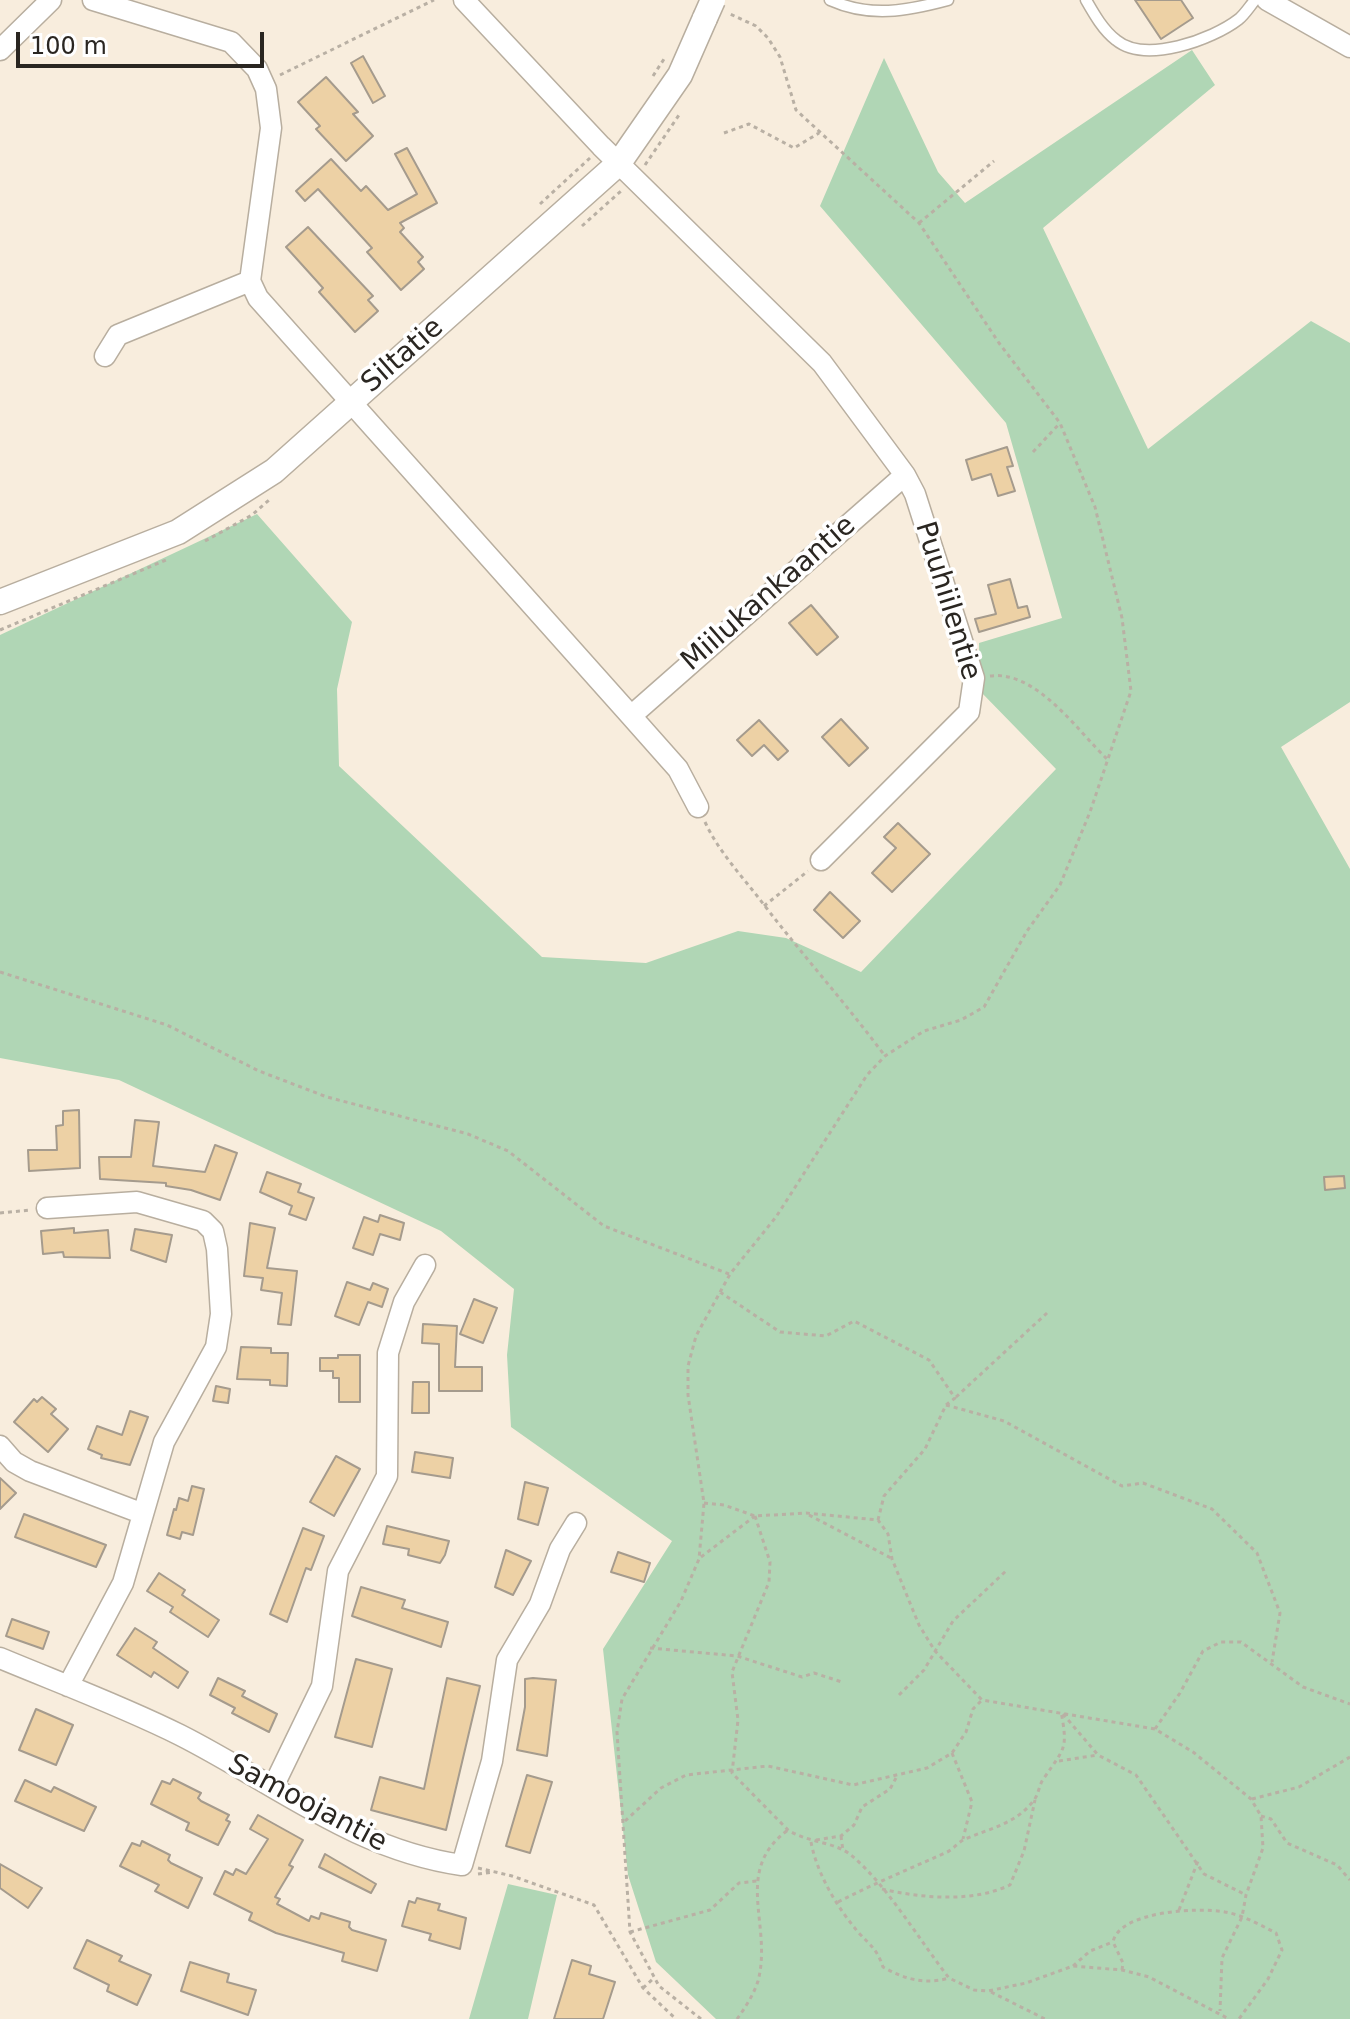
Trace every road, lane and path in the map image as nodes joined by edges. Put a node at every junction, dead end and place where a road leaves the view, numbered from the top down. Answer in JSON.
{"nodes":[{"id":1,"x":51,"y":0,"type":"edge"},
{"id":2,"x":93,"y":0,"type":"edge"},
{"id":3,"x":434,"y":0,"type":"edge"},
{"id":4,"x":464,"y":0,"type":"edge"},
{"id":5,"x":830,"y":0,"type":"edge"},
{"id":6,"x":948,"y":0,"type":"edge"},
{"id":7,"x":1086,"y":0,"type":"edge"},
{"id":8,"x":1255,"y":0,"type":"edge"},
{"id":9,"x":1267,"y":0,"type":"edge"},
{"id":10,"x":714,"y":10,"type":"edge"},
{"id":11,"x":1350,"y":47,"type":"edge"},
{"id":12,"x":0,"y":50,"type":"edge"},
{"id":13,"x":666,"y":54,"type":"dead end"},
{"id":14,"x":273,"y":78,"type":"dead end"},
{"id":15,"x":650,"y":80,"type":"dead end"},
{"id":16,"x":724,"y":133,"type":"dead end"},
{"id":17,"x":819,"y":133,"type":"junction"},
{"id":18,"x":610,"y":155,"type":"junction"},
{"id":19,"x":994,"y":161,"type":"dead end"},
{"id":20,"x":535,"y":208,"type":"dead end"},
{"id":21,"x":919,"y":223,"type":"junction"},
{"id":22,"x":250,"y":281,"type":"junction"},
{"id":23,"x":105,"y":356,"type":"dead end"},
{"id":24,"x":350,"y":402,"type":"junction"},
{"id":25,"x":1060,"y":423,"type":"junction"},
{"id":26,"x":1033,"y":452,"type":"dead end"},
{"id":27,"x":905,"y":475,"type":"junction"},
{"id":28,"x":0,"y":602,"type":"edge"},
{"id":29,"x":974,"y":678,"type":"junction"},
{"id":30,"x":631,"y":716,"type":"junction"},
{"id":31,"x":1108,"y":760,"type":"junction"},
{"id":32,"x":698,"y":807,"type":"joint"},
{"id":33,"x":821,"y":860,"type":"joint"},
{"id":34,"x":764,"y":906,"type":"junction"},
{"id":35,"x":0,"y":972,"type":"edge"},
{"id":36,"x":885,"y":1056,"type":"junction"},
{"id":37,"x":47,"y":1208,"type":"joint"},
{"id":38,"x":0,"y":1213,"type":"edge"},
{"id":39,"x":425,"y":1265,"type":"dead end"},
{"id":40,"x":730,"y":1274,"type":"junction"},
{"id":41,"x":720,"y":1292,"type":"junction"},
{"id":42,"x":1047,"y":1313,"type":"dead end"},
{"id":43,"x":955,"y":1398,"type":"junction"},
{"id":44,"x":946,"y":1405,"type":"junction"},
{"id":45,"x":0,"y":1446,"type":"edge"},
{"id":46,"x":704,"y":1503,"type":"junction"},
{"id":47,"x":141,"y":1513,"type":"junction"},
{"id":48,"x":806,"y":1513,"type":"junction"},
{"id":49,"x":755,"y":1516,"type":"junction"},
{"id":50,"x":878,"y":1520,"type":"junction"},
{"id":51,"x":576,"y":1523,"type":"dead end"},
{"id":52,"x":699,"y":1559,"type":"junction"},
{"id":53,"x":892,"y":1559,"type":"junction"},
{"id":54,"x":1008,"y":1569,"type":"dead end"},
{"id":55,"x":650,"y":1648,"type":"junction"},
{"id":56,"x":935,"y":1651,"type":"junction"},
{"id":57,"x":737,"y":1656,"type":"junction"},
{"id":58,"x":0,"y":1658,"type":"edge"},
{"id":59,"x":1272,"y":1662,"type":"junction"},
{"id":60,"x":842,"y":1682,"type":"dead end"},
{"id":61,"x":68,"y":1686,"type":"junction"},
{"id":62,"x":899,"y":1695,"type":"dead end"},
{"id":63,"x":982,"y":1700,"type":"junction"},
{"id":64,"x":1350,"y":1704,"type":"edge"},
{"id":65,"x":1061,"y":1711,"type":"junction"},
{"id":66,"x":1155,"y":1729,"type":"junction"},
{"id":67,"x":952,"y":1753,"type":"junction"},
{"id":68,"x":1098,"y":1755,"type":"junction"},
{"id":69,"x":1350,"y":1757,"type":"edge"},
{"id":70,"x":1059,"y":1761,"type":"junction"},
{"id":71,"x":732,"y":1773,"type":"junction"},
{"id":72,"x":896,"y":1778,"type":"junction"},
{"id":73,"x":274,"y":1785,"type":"junction"},
{"id":74,"x":1036,"y":1798,"type":"junction"},
{"id":75,"x":1251,"y":1799,"type":"junction"},
{"id":76,"x":1261,"y":1816,"type":"junction"},
{"id":77,"x":625,"y":1821,"type":"junction"},
{"id":78,"x":788,"y":1830,"type":"junction"},
{"id":79,"x":841,"y":1836,"type":"junction"},
{"id":80,"x":963,"y":1839,"type":"junction"},
{"id":81,"x":810,"y":1841,"type":"junction"},
{"id":82,"x":843,"y":1851,"type":"junction"},
{"id":83,"x":1198,"y":1861,"type":"junction"},
{"id":84,"x":462,"y":1865,"type":"junction"},
{"id":85,"x":1350,"y":1880,"type":"edge"},
{"id":86,"x":757,"y":1881,"type":"junction"},
{"id":87,"x":876,"y":1882,"type":"junction"},
{"id":88,"x":882,"y":1889,"type":"junction"},
{"id":89,"x":1246,"y":1895,"type":"junction"},
{"id":90,"x":838,"y":1902,"type":"junction"},
{"id":91,"x":1179,"y":1912,"type":"junction"},
{"id":92,"x":1242,"y":1917,"type":"junction"},
{"id":93,"x":630,"y":1932,"type":"junction"},
{"id":94,"x":1113,"y":1942,"type":"junction"},
{"id":95,"x":1073,"y":1966,"type":"junction"},
{"id":96,"x":1122,"y":1970,"type":"junction"},
{"id":97,"x":654,"y":1978,"type":"junction"},
{"id":98,"x":949,"y":1978,"type":"junction"},
{"id":99,"x":643,"y":1988,"type":"junction"},
{"id":100,"x":988,"y":1991,"type":"junction"},
{"id":101,"x":1220,"y":2011,"type":"junction"},
{"id":102,"x":676,"y":2019,"type":"edge"},
{"id":103,"x":701,"y":2019,"type":"edge"},
{"id":104,"x":737,"y":2019,"type":"edge"},
{"id":105,"x":1045,"y":2019,"type":"edge"},
{"id":106,"x":1229,"y":2019,"type":"edge"},
{"id":107,"x":1239,"y":2019,"type":"edge"}],
"edges":[{"from":1,"to":12,"type":"street"},
{"from":2,"to":22,"type":"street"},
{"from":3,"to":14,"type":"path"},
{"from":4,"to":18,"type":"street"},
{"from":5,"to":6,"type":"lane"},
{"from":7,"to":8,"type":"lane"},
{"from":9,"to":11,"type":"street"},
{"from":10,"to":17,"type":"path"},
{"from":10,"to":18,"type":"street","name":"Siltatie"},
{"from":13,"to":15,"type":"path"},
{"from":16,"to":17,"type":"path"},
{"from":17,"to":21,"type":"path"},
{"from":18,"to":20,"type":"path"},
{"from":18,"to":24,"type":"street","name":"Siltatie"},
{"from":18,"to":27,"type":"street"},
{"from":19,"to":21,"type":"path"},
{"from":21,"to":25,"type":"path"},
{"from":22,"to":23,"type":"street"},
{"from":22,"to":24,"type":"street"},
{"from":24,"to":28,"type":"street","name":"Siltatie"},
{"from":24,"to":30,"type":"street"},
{"from":25,"to":26,"type":"path"},
{"from":25,"to":31,"type":"path"},
{"from":27,"to":29,"type":"street","name":"Puuhiilentie"},
{"from":27,"to":30,"type":"street","name":"Miilukankaantie"},
{"from":29,"to":31,"type":"path"},
{"from":29,"to":33,"type":"street","name":"Puuhiilentie"},
{"from":30,"to":32,"type":"street"},
{"from":31,"to":36,"type":"path"},
{"from":32,"to":34,"type":"path"},
{"from":33,"to":34,"type":"path"},
{"from":34,"to":36,"type":"path"},
{"from":35,"to":40,"type":"path"},
{"from":36,"to":40,"type":"path"},
{"from":37,"to":38,"type":"path"},
{"from":37,"to":47,"type":"street"},
{"from":39,"to":73,"type":"street"},
{"from":40,"to":41,"type":"path"},
{"from":41,"to":43,"type":"path"},
{"from":41,"to":46,"type":"path"},
{"from":42,"to":43,"type":"path"},
{"from":43,"to":44,"type":"path"},
{"from":44,"to":50,"type":"path"},
{"from":44,"to":59,"type":"path"},
{"from":45,"to":47,"type":"street"},
{"from":46,"to":49,"type":"path"},
{"from":46,"to":52,"type":"path"},
{"from":47,"to":61,"type":"street"},
{"from":48,"to":49,"type":"path"},
{"from":48,"to":50,"type":"path"},
{"from":48,"to":53,"type":"path"},
{"from":49,"to":52,"type":"path"},
{"from":49,"to":57,"type":"path"},
{"from":50,"to":53,"type":"path"},
{"from":51,"to":84,"type":"street"},
{"from":52,"to":55,"type":"path"},
{"from":53,"to":56,"type":"path"},
{"from":54,"to":56,"type":"path"},
{"from":55,"to":57,"type":"path"},
{"from":55,"to":77,"type":"path"},
{"from":56,"to":62,"type":"path"},
{"from":56,"to":63,"type":"path"},
{"from":57,"to":60,"type":"path"},
{"from":57,"to":71,"type":"path"},
{"from":58,"to":61,"type":"street","name":"Samoojantie"},
{"from":59,"to":64,"type":"path"},
{"from":59,"to":66,"type":"path"},
{"from":61,"to":73,"type":"street","name":"Samoojantie"},
{"from":63,"to":65,"type":"path"},
{"from":63,"to":67,"type":"path"},
{"from":65,"to":66,"type":"path"},
{"from":65,"to":68,"type":"path"},
{"from":65,"to":70,"type":"path"},
{"from":66,"to":75,"type":"path"},
{"from":67,"to":72,"type":"path"},
{"from":67,"to":80,"type":"path"},
{"from":68,"to":70,"type":"path"},
{"from":68,"to":83,"type":"path"},
{"from":69,"to":75,"type":"path"},
{"from":70,"to":74,"type":"path"},
{"from":71,"to":72,"type":"path"},
{"from":71,"to":77,"type":"path"},
{"from":71,"to":78,"type":"path"},
{"from":72,"to":79,"type":"path"},
{"from":73,"to":84,"type":"street","name":"Samoojantie"},
{"from":74,"to":80,"type":"path"},
{"from":74,"to":88,"type":"path"},
{"from":75,"to":76,"type":"path"},
{"from":76,"to":85,"type":"path"},
{"from":76,"to":89,"type":"path"},
{"from":77,"to":93,"type":"path"},
{"from":78,"to":81,"type":"path"},
{"from":78,"to":86,"type":"path"},
{"from":79,"to":81,"type":"path"},
{"from":79,"to":82,"type":"path"},
{"from":80,"to":87,"type":"path"},
{"from":81,"to":82,"type":"path"},
{"from":81,"to":90,"type":"path"},
{"from":82,"to":87,"type":"path"},
{"from":83,"to":89,"type":"path"},
{"from":83,"to":91,"type":"path"},
{"from":84,"to":99,"type":"path"},
{"from":86,"to":93,"type":"path"},
{"from":86,"to":104,"type":"path"},
{"from":87,"to":88,"type":"path"},
{"from":87,"to":90,"type":"path"},
{"from":88,"to":98,"type":"path"},
{"from":89,"to":92,"type":"path"},
{"from":90,"to":98,"type":"path"},
{"from":91,"to":92,"type":"path"},
{"from":91,"to":94,"type":"path"},
{"from":92,"to":101,"type":"path"},
{"from":92,"to":107,"type":"path"},
{"from":93,"to":97,"type":"path"},
{"from":94,"to":95,"type":"path"},
{"from":94,"to":96,"type":"path"},
{"from":95,"to":96,"type":"path"},
{"from":95,"to":100,"type":"path"},
{"from":96,"to":101,"type":"path"},
{"from":97,"to":99,"type":"path"},
{"from":97,"to":103,"type":"path"},
{"from":98,"to":100,"type":"path"},
{"from":99,"to":102,"type":"path"},
{"from":100,"to":105,"type":"path"},
{"from":101,"to":106,"type":"path"}]}
